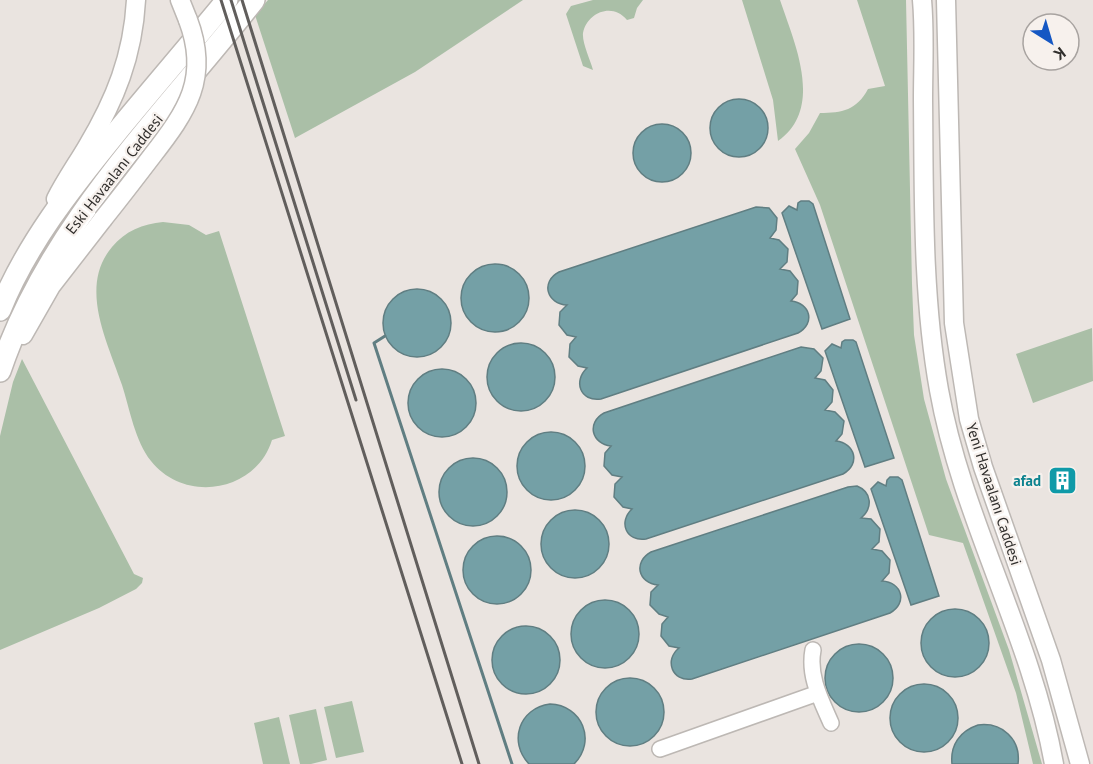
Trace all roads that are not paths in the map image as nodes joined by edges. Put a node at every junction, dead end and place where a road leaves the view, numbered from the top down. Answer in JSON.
{"nodes":[{"id":1,"x":136,"y":0,"type":"edge"},
{"id":2,"x":180,"y":0,"type":"edge"},
{"id":3,"x":227,"y":0,"type":"edge"},
{"id":4,"x":254,"y":0,"type":"edge"},
{"id":5,"x":922,"y":0,"type":"edge"},
{"id":6,"x":946,"y":0,"type":"edge"},
{"id":7,"x":44,"y":228,"type":"junction"},
{"id":8,"x":0,"y":310,"type":"edge"},
{"id":9,"x":955,"y":330,"type":"junction"},
{"id":10,"x":931,"y":331,"type":"junction"},
{"id":11,"x":1,"y":368,"type":"edge"},
{"id":12,"x":813,"y":650,"type":"dead end"},
{"id":13,"x":818,"y":693,"type":"junction"},
{"id":14,"x":831,"y":723,"type":"dead end"},
{"id":15,"x":660,"y":749,"type":"dead end"},
{"id":16,"x":1054,"y":764,"type":"edge"},
{"id":17,"x":1080,"y":764,"type":"edge"}],
"edges":[{"from":1,"to":7,"type":"main road"},
{"from":2,"to":11,"type":"main road","bridge":true},
{"from":3,"to":7,"type":"highway","name":"Eski Havaalanı Caddesi"},
{"from":4,"to":11,"type":"highway","name":"Eski Havaalanı Caddesi"},
{"from":5,"to":10,"type":"main road","name":"Yeni Havaalanı Caddesi"},
{"from":6,"to":9,"type":"main road","name":"Yeni Havaalanı Caddesi"},
{"from":7,"to":8,"type":"highway","name":"Eski Havaalanı Caddesi"},
{"from":9,"to":10,"type":"main road"},
{"from":9,"to":17,"type":"main road","name":"Yeni Havaalanı Caddesi"},
{"from":10,"to":16,"type":"main road","name":"Yeni Havaalanı Caddesi"},
{"from":12,"to":13,"type":"street"},
{"from":13,"to":14,"type":"street"},
{"from":13,"to":15,"type":"street"}]}
